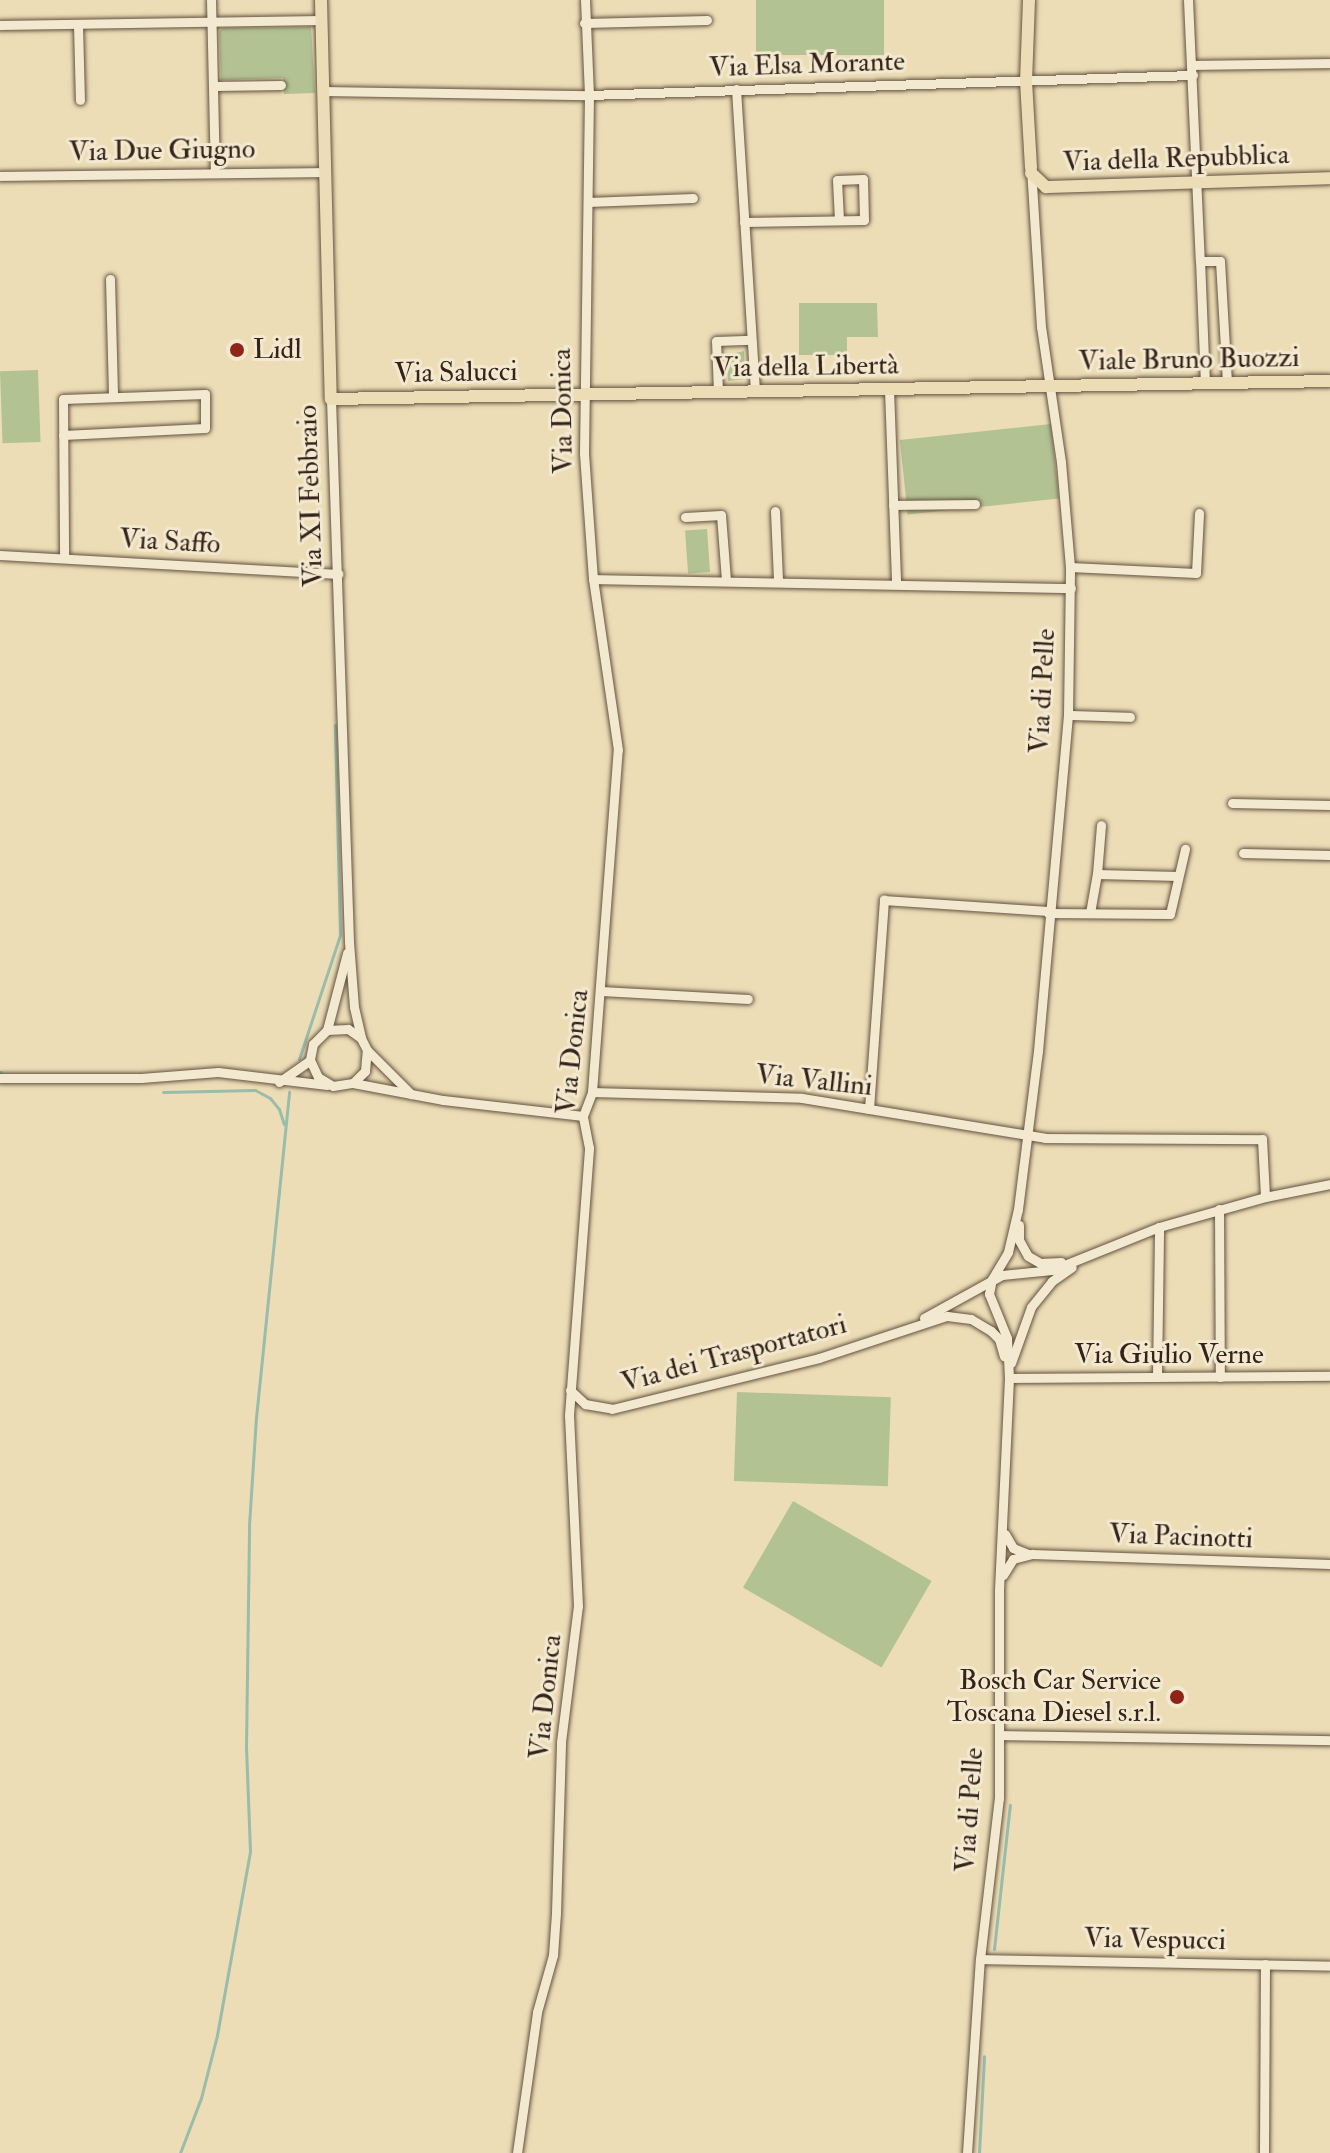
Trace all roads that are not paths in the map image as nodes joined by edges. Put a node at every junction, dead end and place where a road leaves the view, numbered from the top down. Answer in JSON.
{"nodes":[{"id":1,"x":211,"y":0,"type":"edge"},
{"id":2,"x":321,"y":0,"type":"edge"},
{"id":3,"x":585,"y":0,"type":"edge"},
{"id":4,"x":1029,"y":0,"type":"edge"},
{"id":5,"x":1188,"y":0,"type":"edge"},
{"id":6,"x":321,"y":20,"type":"junction"},
{"id":7,"x":707,"y":20,"type":"dead end"},
{"id":8,"x":211,"y":22,"type":"junction"},
{"id":9,"x":584,"y":23,"type":"junction"},
{"id":10,"x":0,"y":25,"type":"edge"},
{"id":11,"x":78,"y":25,"type":"junction"},
{"id":12,"x":1330,"y":63,"type":"edge"},
{"id":13,"x":1193,"y":70,"type":"junction"},
{"id":14,"x":1026,"y":81,"type":"junction"},
{"id":15,"x":281,"y":85,"type":"dead end"},
{"id":16,"x":215,"y":86,"type":"junction"},
{"id":17,"x":736,"y":89,"type":"junction"},
{"id":18,"x":323,"y":91,"type":"junction"},
{"id":19,"x":589,"y":95,"type":"junction"},
{"id":20,"x":80,"y":100,"type":"dead end"},
{"id":21,"x":1031,"y":170,"type":"junction"},
{"id":22,"x":215,"y":171,"type":"junction"},
{"id":23,"x":325,"y":172,"type":"junction"},
{"id":24,"x":0,"y":176,"type":"edge"},
{"id":25,"x":1330,"y":178,"type":"edge"},
{"id":26,"x":1196,"y":183,"type":"junction"},
{"id":27,"x":693,"y":198,"type":"dead end"},
{"id":28,"x":588,"y":202,"type":"junction"},
{"id":29,"x":839,"y":220,"type":"junction"},
{"id":30,"x":744,"y":222,"type":"junction"},
{"id":31,"x":1200,"y":261,"type":"junction"},
{"id":32,"x":110,"y":279,"type":"dead end"},
{"id":33,"x":751,"y":340,"type":"junction"},
{"id":34,"x":1206,"y":369,"type":"junction"},
{"id":35,"x":1047,"y":371,"type":"junction"},
{"id":36,"x":1226,"y":377,"type":"junction"},
{"id":37,"x":1330,"y":381,"type":"edge"},
{"id":38,"x":1205,"y":384,"type":"junction"},
{"id":39,"x":1049,"y":386,"type":"junction"},
{"id":40,"x":1030,"y":387,"type":"junction"},
{"id":41,"x":889,"y":389,"type":"junction"},
{"id":42,"x":755,"y":391,"type":"junction"},
{"id":43,"x":718,"y":392,"type":"junction"},
{"id":44,"x":582,"y":395,"type":"junction"},
{"id":45,"x":113,"y":397,"type":"junction"},
{"id":46,"x":331,"y":399,"type":"junction"},
{"id":47,"x":63,"y":435,"type":"junction"},
{"id":48,"x":975,"y":504,"type":"dead end"},
{"id":49,"x":893,"y":505,"type":"junction"},
{"id":50,"x":775,"y":511,"type":"dead end"},
{"id":51,"x":1199,"y":513,"type":"dead end"},
{"id":52,"x":685,"y":517,"type":"dead end"},
{"id":53,"x":0,"y":555,"type":"edge"},
{"id":54,"x":64,"y":558,"type":"junction"},
{"id":55,"x":1070,"y":567,"type":"junction"},
{"id":56,"x":338,"y":574,"type":"junction"},
{"id":57,"x":593,"y":579,"type":"junction"},
{"id":58,"x":726,"y":580,"type":"junction"},
{"id":59,"x":778,"y":581,"type":"junction"},
{"id":60,"x":896,"y":584,"type":"junction"},
{"id":61,"x":1071,"y":588,"type":"junction"},
{"id":62,"x":1068,"y":715,"type":"junction"},
{"id":63,"x":1130,"y":717,"type":"dead end"},
{"id":64,"x":1232,"y":803,"type":"dead end"},
{"id":65,"x":1330,"y":805,"type":"edge"},
{"id":66,"x":1101,"y":825,"type":"dead end"},
{"id":67,"x":1185,"y":849,"type":"dead end"},
{"id":68,"x":1243,"y":853,"type":"dead end"},
{"id":69,"x":1330,"y":855,"type":"edge"},
{"id":70,"x":1097,"y":874,"type":"junction"},
{"id":71,"x":1178,"y":876,"type":"junction"},
{"id":72,"x":1048,"y":912,"type":"junction"},
{"id":73,"x":1090,"y":913,"type":"junction"},
{"id":74,"x":349,"y":942,"type":"junction"},
{"id":75,"x":601,"y":991,"type":"junction"},
{"id":76,"x":748,"y":999,"type":"dead end"},
{"id":77,"x":327,"y":1030,"type":"junction"},
{"id":78,"x":361,"y":1038,"type":"junction"},
{"id":79,"x":367,"y":1050,"type":"junction"},
{"id":80,"x":310,"y":1060,"type":"junction"},
{"id":81,"x":0,"y":1078,"type":"edge"},
{"id":82,"x":279,"y":1082,"type":"junction"},
{"id":83,"x":353,"y":1083,"type":"junction"},
{"id":84,"x":333,"y":1086,"type":"junction"},
{"id":85,"x":592,"y":1092,"type":"junction"},
{"id":86,"x":411,"y":1094,"type":"junction"},
{"id":87,"x":869,"y":1109,"type":"junction"},
{"id":88,"x":583,"y":1116,"type":"junction"},
{"id":89,"x":1028,"y":1137,"type":"junction"},
{"id":90,"x":1330,"y":1181,"type":"edge"},
{"id":91,"x":1265,"y":1197,"type":"junction"},
{"id":92,"x":1018,"y":1209,"type":"junction"},
{"id":93,"x":1219,"y":1209,"type":"junction"},
{"id":94,"x":1159,"y":1227,"type":"junction"},
{"id":95,"x":1088,"y":1257,"type":"junction"},
{"id":96,"x":992,"y":1279,"type":"junction"},
{"id":97,"x":911,"y":1326,"type":"junction"},
{"id":98,"x":1009,"y":1376,"type":"junction"},
{"id":99,"x":1330,"y":1376,"type":"edge"},
{"id":100,"x":1157,"y":1377,"type":"junction"},
{"id":101,"x":1220,"y":1377,"type":"junction"},
{"id":102,"x":570,"y":1390,"type":"junction"},
{"id":103,"x":1003,"y":1513,"type":"junction"},
{"id":104,"x":1032,"y":1554,"type":"junction"},
{"id":105,"x":1330,"y":1564,"type":"edge"},
{"id":106,"x":999,"y":1590,"type":"junction"},
{"id":107,"x":1000,"y":1735,"type":"junction"},
{"id":108,"x":1330,"y":1740,"type":"edge"},
{"id":109,"x":980,"y":1959,"type":"junction"},
{"id":110,"x":1265,"y":1964,"type":"junction"},
{"id":111,"x":1330,"y":1966,"type":"edge"},
{"id":112,"x":517,"y":2153,"type":"edge"},
{"id":113,"x":967,"y":2153,"type":"edge"},
{"id":114,"x":1264,"y":2153,"type":"edge"}],
"edges":[{"from":1,"to":8,"type":"street"},
{"from":2,"to":6,"type":"main road","name":"Via XI Febbraio"},
{"from":3,"to":9,"type":"street","name":"Via Donica"},
{"from":4,"to":14,"type":"main road","name":"Via di Pelle"},
{"from":5,"to":13,"type":"street"},
{"from":6,"to":8,"type":"street"},
{"from":6,"to":18,"type":"main road","name":"Via XI Febbraio"},
{"from":7,"to":9,"type":"street"},
{"from":8,"to":11,"type":"street"},
{"from":8,"to":16,"type":"street"},
{"from":9,"to":19,"type":"street","name":"Via Donica"},
{"from":10,"to":11,"type":"street"},
{"from":11,"to":20,"type":"street"},
{"from":12,"to":13,"type":"street","name":"Via Elsa Morante"},
{"from":13,"to":14,"type":"street","name":"Via Elsa Morante"},
{"from":13,"to":26,"type":"street"},
{"from":14,"to":17,"type":"street","name":"Via Elsa Morante"},
{"from":14,"to":21,"type":"main road","name":"Via di Pelle"},
{"from":15,"to":16,"type":"street"},
{"from":16,"to":22,"type":"street"},
{"from":17,"to":19,"type":"street","name":"Via Elsa Morante"},
{"from":17,"to":30,"type":"street"},
{"from":18,"to":19,"type":"street","name":"Via Elsa Morante"},
{"from":18,"to":23,"type":"main road","name":"Via XI Febbraio"},
{"from":19,"to":28,"type":"street","name":"Via Donica"},
{"from":21,"to":26,"type":"main road","name":"Via della Repubblica"},
{"from":21,"to":35,"type":"street","name":"Via di Pelle"},
{"from":22,"to":23,"type":"street","name":"Via Due Giugno"},
{"from":22,"to":24,"type":"street","name":"Via Due Giugno"},
{"from":23,"to":46,"type":"main road","name":"Via XI Febbraio"},
{"from":25,"to":26,"type":"main road","name":"Via della Repubblica"},
{"from":26,"to":31,"type":"street"},
{"from":27,"to":28,"type":"street"},
{"from":28,"to":44,"type":"street","name":"Via Donica"},
{"from":29,"to":29,"type":"street"},
{"from":29,"to":30,"type":"street"},
{"from":30,"to":33,"type":"street"},
{"from":31,"to":34,"type":"street"},
{"from":31,"to":36,"type":"street"},
{"from":32,"to":45,"type":"street"},
{"from":33,"to":42,"type":"street"},
{"from":33,"to":43,"type":"street"},
{"from":34,"to":36,"type":"street"},
{"from":34,"to":38,"type":"street"},
{"from":35,"to":39,"type":"street","name":"Via di Pelle"},
{"from":35,"to":40,"type":"street"},
{"from":36,"to":37,"type":"main road","name":"Viale Bruno Buozzi"},
{"from":36,"to":38,"type":"main road","name":"Viale Bruno Buozzi"},
{"from":38,"to":39,"type":"main road","name":"Viale Bruno Buozzi"},
{"from":39,"to":40,"type":"main road","name":"Via della Libertà"},
{"from":39,"to":55,"type":"street","name":"Via di Pelle"},
{"from":40,"to":41,"type":"main road","name":"Via della Libertà"},
{"from":41,"to":42,"type":"main road","name":"Via della Libertà"},
{"from":41,"to":49,"type":"street"},
{"from":42,"to":43,"type":"main road","name":"Via della Libertà"},
{"from":43,"to":44,"type":"main road","name":"Via della Libertà"},
{"from":44,"to":46,"type":"main road","name":"Via Salucci"},
{"from":44,"to":57,"type":"street","name":"Via Donica"},
{"from":45,"to":47,"type":"street"},
{"from":45,"to":47,"type":"street"},
{"from":46,"to":56,"type":"street","name":"Via XI Febbraio"},
{"from":47,"to":54,"type":"street"},
{"from":48,"to":49,"type":"street"},
{"from":49,"to":60,"type":"street"},
{"from":50,"to":59,"type":"street"},
{"from":51,"to":55,"type":"street"},
{"from":52,"to":58,"type":"street"},
{"from":53,"to":54,"type":"street","name":"Via Saffo"},
{"from":54,"to":56,"type":"street","name":"Via Saffo"},
{"from":55,"to":61,"type":"street","name":"Via di Pelle"},
{"from":56,"to":74,"type":"street","name":"Via XI Febbraio"},
{"from":57,"to":58,"type":"street"},
{"from":57,"to":75,"type":"street","name":"Via Donica"},
{"from":58,"to":59,"type":"street"},
{"from":59,"to":60,"type":"street"},
{"from":60,"to":61,"type":"street"},
{"from":61,"to":62,"type":"street","name":"Via di Pelle"},
{"from":62,"to":63,"type":"street"},
{"from":62,"to":72,"type":"street","name":"Via di Pelle"},
{"from":64,"to":65,"type":"street"},
{"from":66,"to":70,"type":"street"},
{"from":67,"to":71,"type":"street"},
{"from":68,"to":69,"type":"street"},
{"from":70,"to":71,"type":"street"},
{"from":70,"to":73,"type":"street"},
{"from":71,"to":73,"type":"street"},
{"from":72,"to":73,"type":"street"},
{"from":72,"to":87,"type":"street"},
{"from":72,"to":89,"type":"street","name":"Via di Pelle"},
{"from":74,"to":77,"type":"street","name":"Via XI Febbraio"},
{"from":74,"to":78,"type":"street","name":"Via XI Febbraio"},
{"from":75,"to":76,"type":"street"},
{"from":75,"to":85,"type":"street","name":"Via Donica"},
{"from":77,"to":78,"type":"street"},
{"from":77,"to":80,"type":"street"},
{"from":78,"to":79,"type":"street"},
{"from":79,"to":83,"type":"street"},
{"from":79,"to":86,"type":"street"},
{"from":80,"to":82,"type":"street"},
{"from":80,"to":84,"type":"street"},
{"from":81,"to":82,"type":"street"},
{"from":82,"to":84,"type":"street"},
{"from":83,"to":84,"type":"street"},
{"from":83,"to":86,"type":"street"},
{"from":85,"to":87,"type":"street","name":"Via Vallini"},
{"from":85,"to":88,"type":"street","name":"Via Donica"},
{"from":86,"to":88,"type":"street"},
{"from":87,"to":89,"type":"street","name":"Via Vallini"},
{"from":88,"to":102,"type":"street","name":"Via Donica"},
{"from":89,"to":91,"type":"street","name":"Via Vallini"},
{"from":89,"to":92,"type":"street","name":"Via di Pelle"},
{"from":90,"to":91,"type":"street"},
{"from":91,"to":93,"type":"street"},
{"from":92,"to":95,"type":"street"},
{"from":92,"to":96,"type":"street","name":"Via di Pelle"},
{"from":93,"to":94,"type":"street"},
{"from":93,"to":101,"type":"street"},
{"from":94,"to":95,"type":"street"},
{"from":94,"to":100,"type":"street"},
{"from":95,"to":96,"type":"street"},
{"from":95,"to":98,"type":"street","name":"Via di Pelle"},
{"from":96,"to":97,"type":"street","name":"Via dei Trasportatori"},
{"from":96,"to":98,"type":"street","name":"Via di Pelle"},
{"from":97,"to":98,"type":"street","name":"Via dei Trasportatori"},
{"from":97,"to":102,"type":"street","name":"Via dei Trasportatori"},
{"from":98,"to":100,"type":"street","name":"Via Giulio Verne"},
{"from":98,"to":103,"type":"street","name":"Via di Pelle"},
{"from":99,"to":101,"type":"street","name":"Via Giulio Verne"},
{"from":100,"to":101,"type":"street","name":"Via Giulio Verne"},
{"from":102,"to":112,"type":"street","name":"Via Donica"},
{"from":103,"to":104,"type":"street"},
{"from":103,"to":106,"type":"street","name":"Via di Pelle"},
{"from":104,"to":105,"type":"street","name":"Via Pacinotti"},
{"from":104,"to":106,"type":"street"},
{"from":106,"to":107,"type":"street","name":"Via di Pelle"},
{"from":107,"to":108,"type":"street"},
{"from":107,"to":109,"type":"street","name":"Via di Pelle"},
{"from":109,"to":110,"type":"street","name":"Via Vespucci"},
{"from":109,"to":113,"type":"street","name":"Via di Pelle"},
{"from":110,"to":111,"type":"street","name":"Via Vespucci"},
{"from":110,"to":114,"type":"street"}]}
